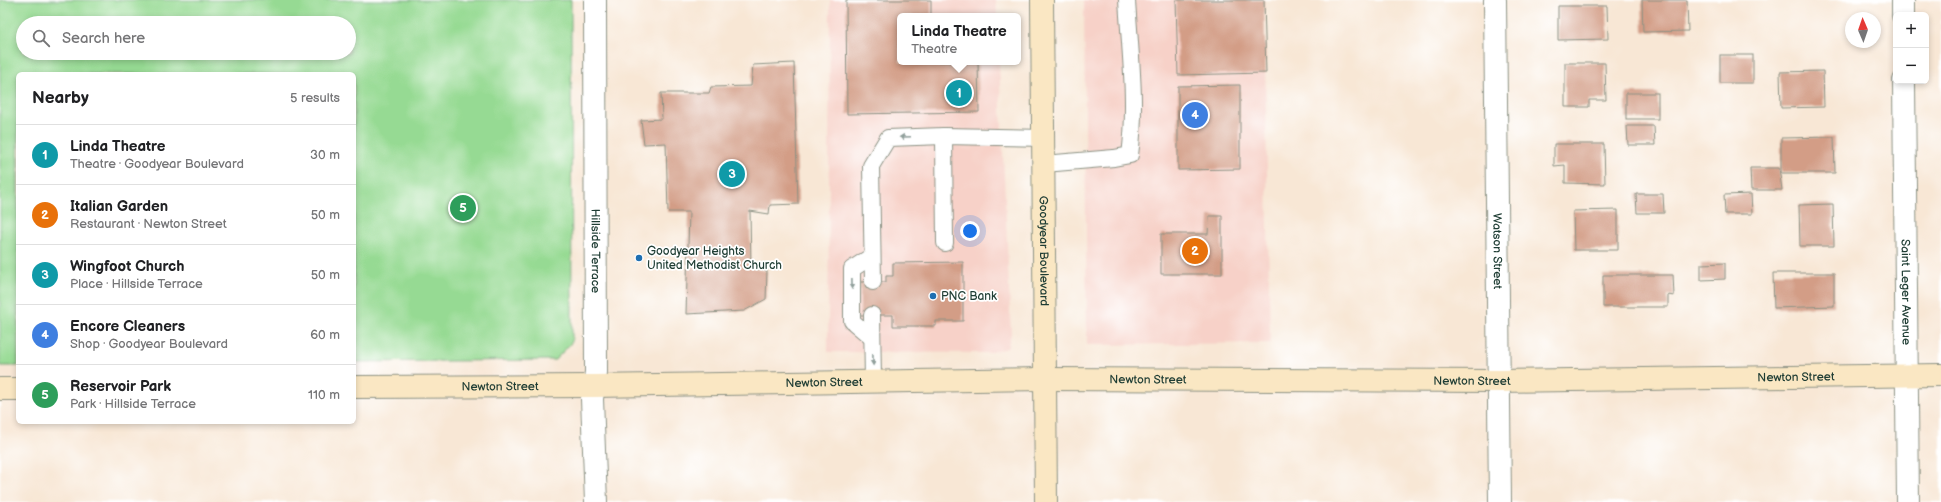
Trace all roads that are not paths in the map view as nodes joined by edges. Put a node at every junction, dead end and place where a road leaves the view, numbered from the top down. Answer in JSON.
{"nodes":[{"id":1,"x":595,"y":0,"type":"edge"},
{"id":2,"x":1042,"y":0,"type":"edge"},
{"id":3,"x":1127,"y":0,"type":"edge"},
{"id":4,"x":1496,"y":0,"type":"edge"},
{"id":5,"x":1903,"y":0,"type":"edge"},
{"id":6,"x":1903,"y":12,"type":"edge"},
{"id":7,"x":1904,"y":84,"type":"edge"},
{"id":8,"x":944,"y":136,"type":"junction"},
{"id":9,"x":1044,"y":138,"type":"junction"},
{"id":10,"x":1044,"y":164,"type":"junction"},
{"id":11,"x":945,"y":243,"type":"dead end"},
{"id":12,"x":872,"y":256,"type":"junction"},
{"id":13,"x":873,"y":282,"type":"dead end"},
{"id":14,"x":872,"y":315,"type":"dead end"},
{"id":15,"x":872,"y":338,"type":"junction"},
{"id":16,"x":1906,"y":375,"type":"junction"},
{"id":17,"x":1941,"y":375,"type":"edge"},
{"id":18,"x":1046,"y":379,"type":"junction"},
{"id":19,"x":1499,"y":381,"type":"junction"},
{"id":20,"x":873,"y":382,"type":"junction"},
{"id":21,"x":593,"y":386,"type":"junction"},
{"id":22,"x":356,"y":387,"type":"edge"},
{"id":23,"x":0,"y":389,"type":"edge"},
{"id":24,"x":16,"y":389,"type":"edge"},
{"id":25,"x":596,"y":502,"type":"edge"},
{"id":26,"x":1046,"y":502,"type":"edge"},
{"id":27,"x":1500,"y":502,"type":"edge"},
{"id":28,"x":1908,"y":502,"type":"edge"}],
"edges":[{"from":1,"to":21,"type":"street","name":"Hillside Terrace"},
{"from":2,"to":9,"type":"street","name":"Goodyear Boulevard"},
{"from":3,"to":10,"type":"lane"},
{"from":4,"to":19,"type":"street","name":"Watson Street"},
{"from":5,"to":6,"type":"street"},
{"from":7,"to":16,"type":"street","name":"Saint Leger Avenue"},
{"from":8,"to":9,"type":"lane"},
{"from":8,"to":11,"type":"lane"},
{"from":8,"to":12,"type":"lane","one_way":true},
{"from":9,"to":10,"type":"street","name":"Goodyear Boulevard"},
{"from":10,"to":18,"type":"street","name":"Goodyear Boulevard"},
{"from":12,"to":13,"type":"lane"},
{"from":12,"to":15,"type":"lane","one_way":true},
{"from":14,"to":15,"type":"lane"},
{"from":15,"to":20,"type":"lane","one_way":true},
{"from":16,"to":17,"type":"street","name":"Newton Street"},
{"from":16,"to":19,"type":"street","name":"Newton Street"},
{"from":16,"to":28,"type":"street","name":"Saint Leger Avenue"},
{"from":18,"to":19,"type":"street","name":"Newton Street"},
{"from":18,"to":20,"type":"street","name":"Newton Street"},
{"from":18,"to":26,"type":"street","name":"Goodyear Boulevard"},
{"from":19,"to":27,"type":"street","name":"Watson Street"},
{"from":20,"to":21,"type":"street","name":"Newton Street"},
{"from":21,"to":22,"type":"street","name":"Newton Street"},
{"from":21,"to":25,"type":"street","name":"Hillside Terrace"},
{"from":23,"to":24,"type":"street"}]}
